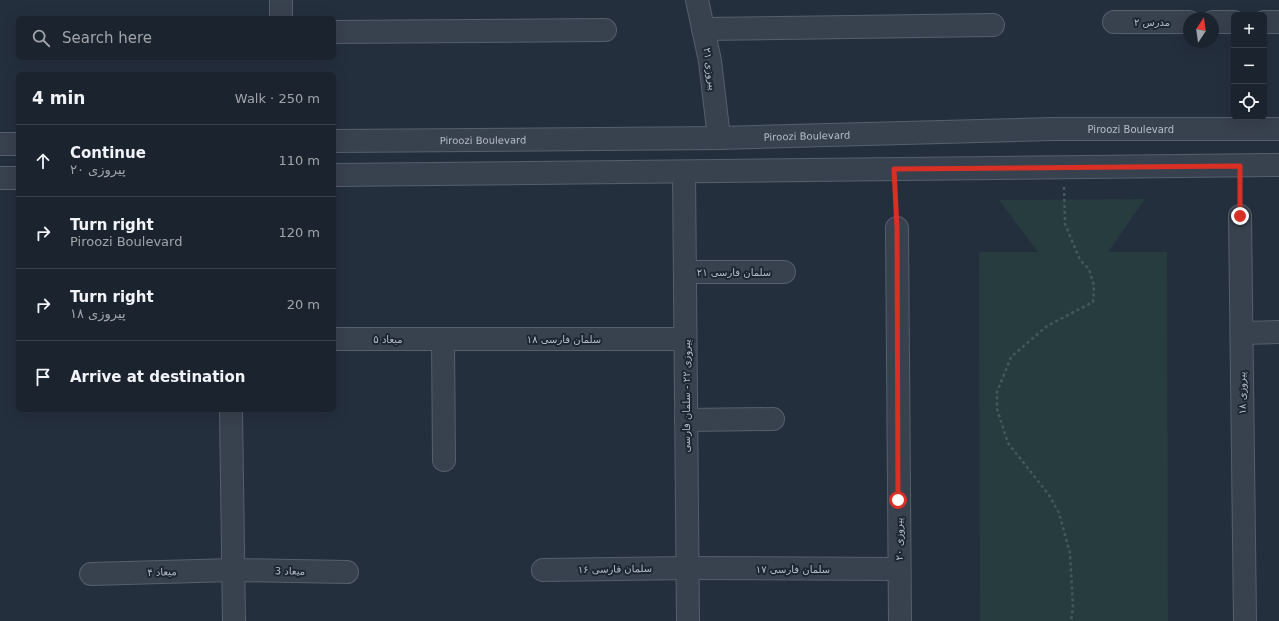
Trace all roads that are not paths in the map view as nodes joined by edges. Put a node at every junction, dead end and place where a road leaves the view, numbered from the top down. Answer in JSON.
{"nodes":[{"id":1,"x":281,"y":0,"type":"edge"},
{"id":2,"x":697,"y":0,"type":"edge"},
{"id":3,"x":281,"y":16,"type":"edge"},
{"id":4,"x":1114,"y":22,"type":"dead end"},
{"id":5,"x":1183,"y":22,"type":"edge"},
{"id":6,"x":1219,"y":22,"type":"edge"},
{"id":7,"x":1231,"y":22,"type":"edge"},
{"id":8,"x":1267,"y":22,"type":"edge"},
{"id":9,"x":1279,"y":22,"type":"edge"},
{"id":10,"x":993,"y":26,"type":"dead end"},
{"id":11,"x":703,"y":29,"type":"junction"},
{"id":12,"x":605,"y":30,"type":"dead end"},
{"id":13,"x":336,"y":32,"type":"edge"},
{"id":14,"x":1279,"y":129,"type":"edge"},
{"id":15,"x":719,"y":138,"type":"junction"},
{"id":16,"x":336,"y":141,"type":"edge"},
{"id":17,"x":0,"y":144,"type":"edge"},
{"id":18,"x":16,"y":144,"type":"edge"},
{"id":19,"x":1279,"y":165,"type":"edge"},
{"id":20,"x":684,"y":172,"type":"junction"},
{"id":21,"x":336,"y":175,"type":"edge"},
{"id":22,"x":0,"y":178,"type":"edge"},
{"id":23,"x":16,"y":178,"type":"edge"},
{"id":24,"x":1240,"y":216,"type":"road end"},
{"id":25,"x":897,"y":228,"type":"road end"},
{"id":26,"x":685,"y":272,"type":"junction"},
{"id":27,"x":784,"y":272,"type":"dead end"},
{"id":28,"x":1279,"y":332,"type":"edge"},
{"id":29,"x":1242,"y":333,"type":"junction"},
{"id":30,"x":336,"y":339,"type":"edge"},
{"id":31,"x":685,"y":339,"type":"junction"},
{"id":32,"x":443,"y":340,"type":"junction"},
{"id":33,"x":231,"y":412,"type":"edge"},
{"id":34,"x":773,"y":419,"type":"dead end"},
{"id":35,"x":686,"y":420,"type":"junction"},
{"id":36,"x":444,"y":460,"type":"dead end"},
{"id":37,"x":687,"y":568,"type":"junction"},
{"id":38,"x":899,"y":569,"type":"junction"},
{"id":39,"x":233,"y":570,"type":"junction"},
{"id":40,"x":543,"y":570,"type":"dead end"},
{"id":41,"x":347,"y":572,"type":"dead end"},
{"id":42,"x":91,"y":574,"type":"dead end"},
{"id":43,"x":234,"y":621,"type":"edge"},
{"id":44,"x":688,"y":621,"type":"edge"},
{"id":45,"x":900,"y":621,"type":"edge"},
{"id":46,"x":1245,"y":621,"type":"edge"}],
"edges":[{"from":1,"to":3,"type":"street"},
{"from":2,"to":11,"type":"street","name":"پیروزی ۲۱"},
{"from":4,"to":5,"type":"street","name":"مدرس ۲"},
{"from":6,"to":7,"type":"street"},
{"from":8,"to":9,"type":"street"},
{"from":10,"to":11,"type":"street"},
{"from":11,"to":15,"type":"street","name":"پیروزی ۲۱"},
{"from":12,"to":13,"type":"street"},
{"from":14,"to":15,"type":"street","name":"Piroozi Boulevard"},
{"from":15,"to":16,"type":"street","name":"Piroozi Boulevard"},
{"from":17,"to":18,"type":"street"},
{"from":19,"to":20,"type":"street"},
{"from":20,"to":21,"type":"street"},
{"from":20,"to":26,"type":"street","name":"پیروزی ۲۲ - سلمان فارسی"},
{"from":22,"to":23,"type":"street"},
{"from":24,"to":29,"type":"street","name":"پیروزی ۱۸"},
{"from":25,"to":38,"type":"street","name":"پیروزی ۲۰"},
{"from":26,"to":27,"type":"street","name":"سلمان فارسی ۲۱"},
{"from":26,"to":31,"type":"street","name":"پیروزی ۲۲ - سلمان فارسی"},
{"from":28,"to":29,"type":"street"},
{"from":29,"to":46,"type":"street","name":"پیروزی ۱۸"},
{"from":30,"to":32,"type":"street","name":"میعاد ۵"},
{"from":31,"to":32,"type":"street","name":"سلمان فارسی ۱۸"},
{"from":31,"to":35,"type":"street","name":"پیروزی ۲۲ - سلمان فارسی"},
{"from":32,"to":36,"type":"street"},
{"from":33,"to":39,"type":"street"},
{"from":34,"to":35,"type":"street"},
{"from":35,"to":37,"type":"street","name":"پیروزی ۲۲ - سلمان فارسی"},
{"from":37,"to":38,"type":"street","name":"سلمان فارسی ۱۷"},
{"from":37,"to":40,"type":"street","name":"سلمان فارسی ۱۶"},
{"from":37,"to":44,"type":"street","name":"پیروزی ۲۲ - سلمان فارسی"},
{"from":38,"to":45,"type":"street","name":"پیروزی ۲۰"},
{"from":39,"to":41,"type":"street","name":"میعاد 3"},
{"from":39,"to":42,"type":"street","name":"میعاد ۴"},
{"from":39,"to":43,"type":"street"}]}
